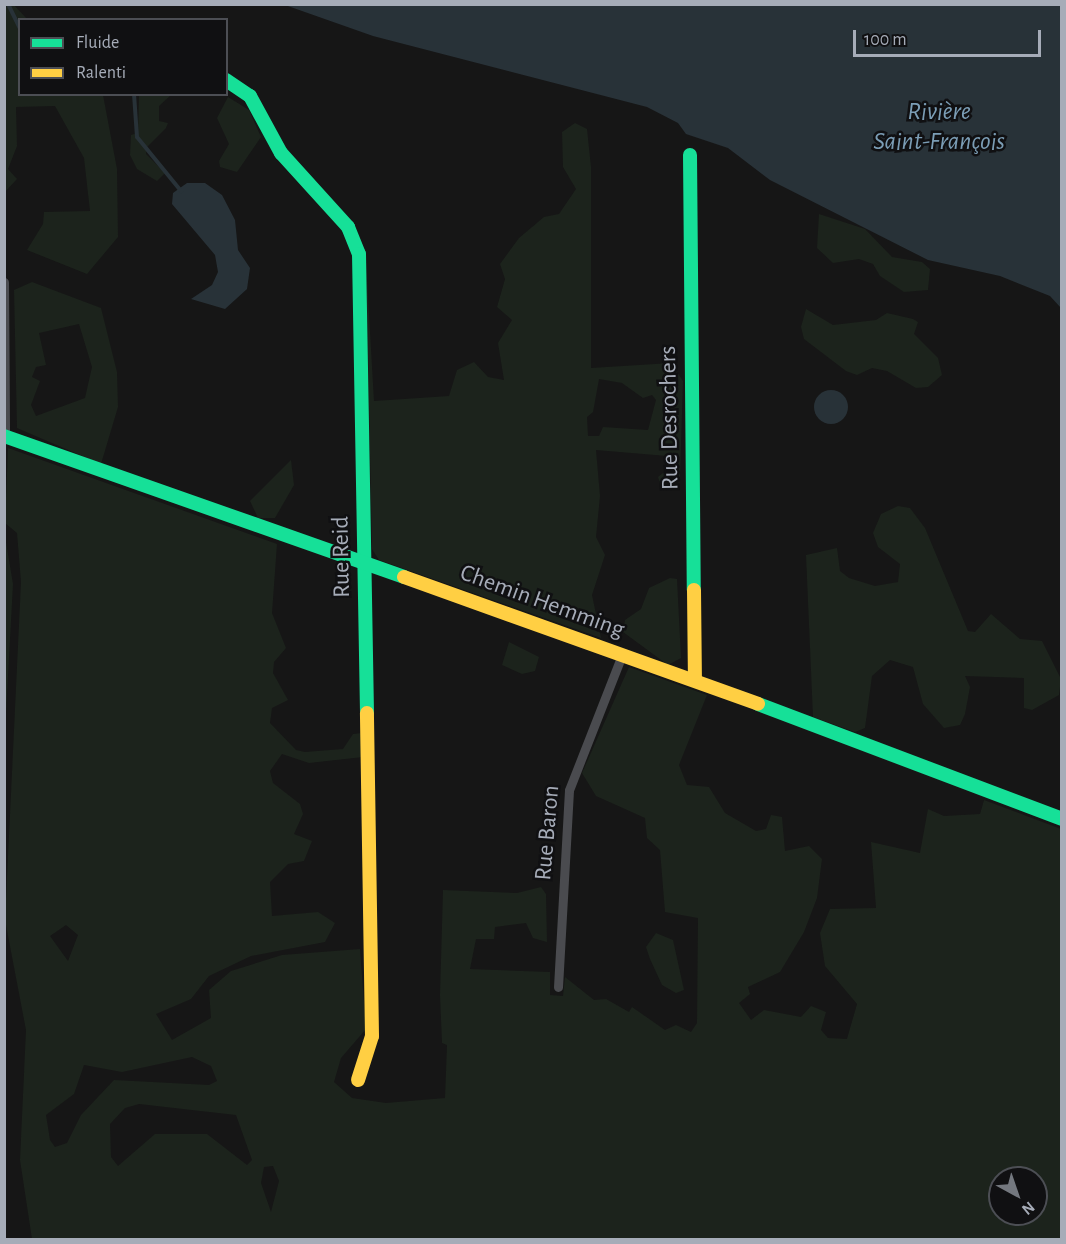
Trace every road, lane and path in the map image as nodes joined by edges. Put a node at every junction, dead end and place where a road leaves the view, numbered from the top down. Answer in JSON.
{"nodes":[{"id":1,"x":228,"y":81,"type":"edge"},
{"id":2,"x":690,"y":155,"type":"dead end"},
{"id":3,"x":4,"y":282,"type":"edge"},
{"id":4,"x":5,"y":436,"type":"edge"},
{"id":5,"x":364,"y":563,"type":"junction"},
{"id":6,"x":622,"y":655,"type":"junction"},
{"id":7,"x":695,"y":680,"type":"junction"},
{"id":8,"x":1062,"y":819,"type":"edge"},
{"id":9,"x":558,"y":987,"type":"dead end"},
{"id":10,"x":358,"y":1080,"type":"dead end"}],
"edges":[{"from":1,"to":5,"type":"street","name":"Rue Reid"},
{"from":2,"to":7,"type":"street","name":"Rue Desrochers"},
{"from":3,"to":4,"type":"street"},
{"from":4,"to":5,"type":"street","name":"Chemin Hemming"},
{"from":5,"to":6,"type":"street","name":"Chemin Hemming"},
{"from":5,"to":10,"type":"street","name":"Rue Reid"},
{"from":6,"to":7,"type":"street","name":"Chemin Hemming"},
{"from":6,"to":9,"type":"street","name":"Rue Baron"},
{"from":7,"to":8,"type":"street","name":"Chemin Hemming"}]}
